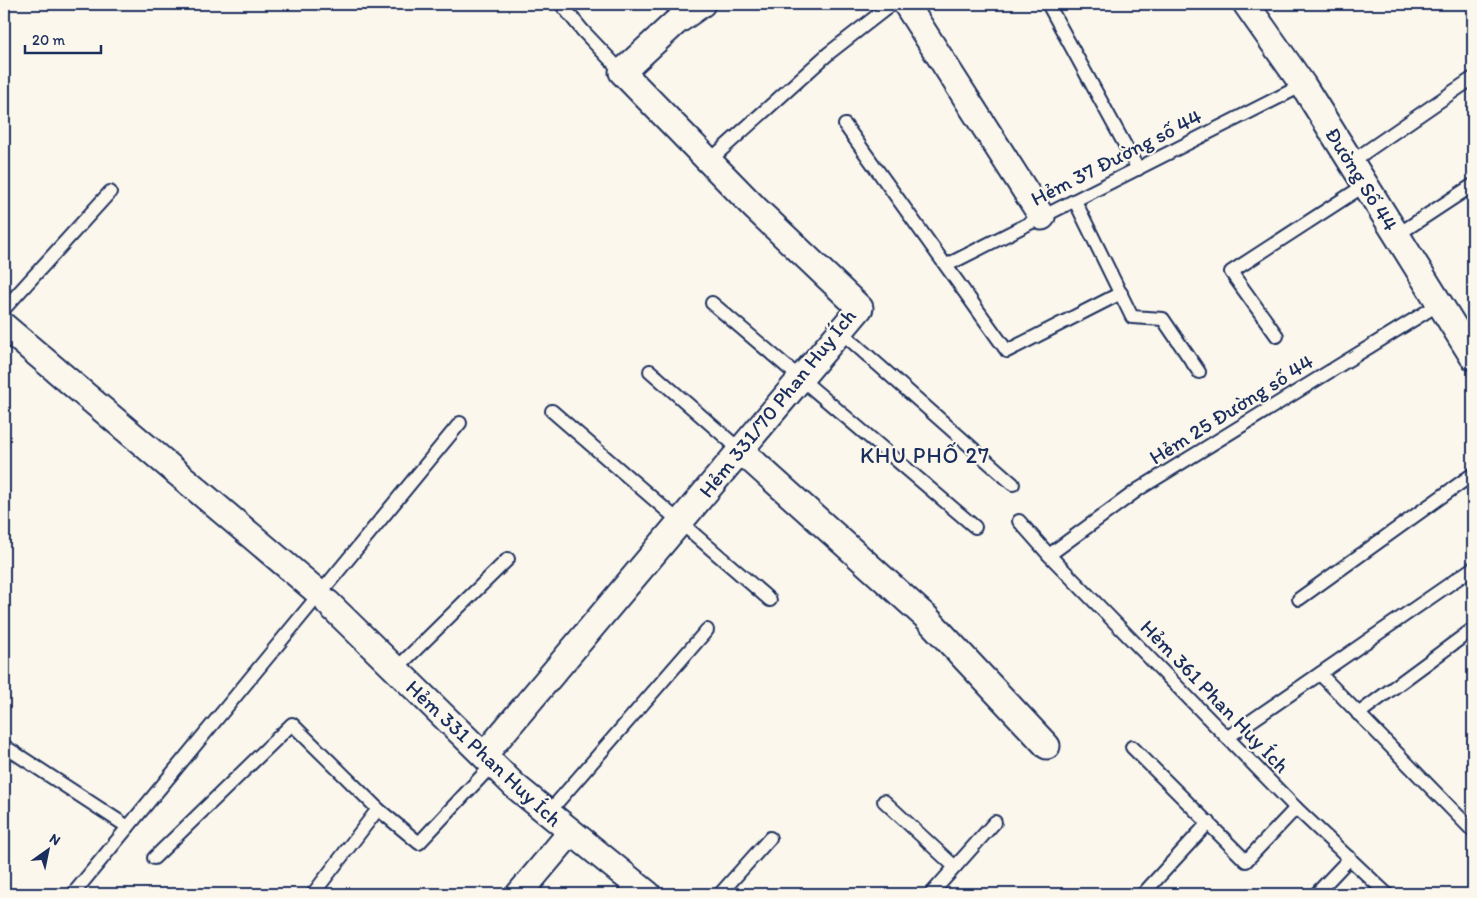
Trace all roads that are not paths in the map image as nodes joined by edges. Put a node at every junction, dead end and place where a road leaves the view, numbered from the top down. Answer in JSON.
{"nodes":[{"id":1,"x":561,"y":4,"type":"edge"},
{"id":2,"x":702,"y":4,"type":"edge"},
{"id":3,"x":892,"y":4,"type":"edge"},
{"id":4,"x":906,"y":4,"type":"edge"},
{"id":5,"x":1048,"y":4,"type":"edge"},
{"id":6,"x":1246,"y":4,"type":"edge"},
{"id":7,"x":622,"y":72,"type":"junction"},
{"id":8,"x":1473,"y":78,"type":"edge"},
{"id":9,"x":1303,"y":85,"type":"junction"},
{"id":10,"x":845,"y":125,"type":"dead end"},
{"id":11,"x":709,"y":161,"type":"junction"},
{"id":12,"x":1351,"y":162,"type":"junction"},
{"id":13,"x":1138,"y":169,"type":"junction"},
{"id":14,"x":1365,"y":185,"type":"junction"},
{"id":15,"x":1473,"y":185,"type":"edge"},
{"id":16,"x":110,"y":192,"type":"dead end"},
{"id":17,"x":1075,"y":200,"type":"junction"},
{"id":18,"x":1042,"y":217,"type":"junction"},
{"id":19,"x":1397,"y":235,"type":"junction"},
{"id":20,"x":947,"y":265,"type":"junction"},
{"id":21,"x":1121,"y":293,"type":"junction"},
{"id":22,"x":712,"y":303,"type":"dead end"},
{"id":23,"x":1440,"y":304,"type":"junction"},
{"id":24,"x":4,"y":309,"type":"edge"},
{"id":25,"x":4,"y":326,"type":"edge"},
{"id":26,"x":840,"y":331,"type":"junction"},
{"id":27,"x":1277,"y":336,"type":"dead end"},
{"id":28,"x":1473,"y":357,"type":"edge"},
{"id":29,"x":650,"y":371,"type":"dead end"},
{"id":30,"x":1199,"y":372,"type":"dead end"},
{"id":31,"x":800,"y":377,"type":"junction"},
{"id":32,"x":552,"y":411,"type":"dead end"},
{"id":33,"x":460,"y":423,"type":"dead end"},
{"id":34,"x":739,"y":449,"type":"junction"},
{"id":35,"x":1473,"y":474,"type":"edge"},
{"id":36,"x":1013,"y":484,"type":"dead end"},
{"id":37,"x":1020,"y":521,"type":"dead end"},
{"id":38,"x":679,"y":522,"type":"junction"},
{"id":39,"x":975,"y":527,"type":"dead end"},
{"id":40,"x":1049,"y":555,"type":"junction"},
{"id":41,"x":508,"y":559,"type":"dead end"},
{"id":42,"x":1473,"y":568,"type":"edge"},
{"id":43,"x":324,"y":598,"type":"junction"},
{"id":44,"x":1300,"y":599,"type":"dead end"},
{"id":45,"x":770,"y":600,"type":"dead end"},
{"id":46,"x":1473,"y":628,"type":"edge"},
{"id":47,"x":707,"y":630,"type":"dead end"},
{"id":48,"x":395,"y":670,"type":"junction"},
{"id":49,"x":1320,"y":674,"type":"junction"},
{"id":50,"x":1358,"y":714,"type":"junction"},
{"id":51,"x":1228,"y":737,"type":"junction"},
{"id":52,"x":4,"y":746,"type":"edge"},
{"id":53,"x":1047,"y":746,"type":"dead end"},
{"id":54,"x":1132,"y":747,"type":"dead end"},
{"id":55,"x":489,"y":759,"type":"junction"},
{"id":56,"x":884,"y":801,"type":"dead end"},
{"id":57,"x":1296,"y":808,"type":"junction"},
{"id":58,"x":378,"y":809,"type":"junction"},
{"id":59,"x":548,"y":813,"type":"junction"},
{"id":60,"x":995,"y":822,"type":"dead end"},
{"id":61,"x":1209,"y":822,"type":"junction"},
{"id":62,"x":128,"y":827,"type":"junction"},
{"id":63,"x":1473,"y":831,"type":"edge"},
{"id":64,"x":571,"y":832,"type":"junction"},
{"id":65,"x":770,"y":838,"type":"dead end"},
{"id":66,"x":154,"y":858,"type":"dead end"},
{"id":67,"x":1350,"y":858,"type":"junction"},
{"id":68,"x":955,"y":867,"type":"junction"},
{"id":69,"x":72,"y":894,"type":"edge"},
{"id":70,"x":313,"y":894,"type":"edge"},
{"id":71,"x":519,"y":894,"type":"edge"},
{"id":72,"x":648,"y":894,"type":"edge"},
{"id":73,"x":720,"y":894,"type":"edge"},
{"id":74,"x":931,"y":894,"type":"edge"},
{"id":75,"x":1143,"y":894,"type":"edge"},
{"id":76,"x":1316,"y":894,"type":"edge"},
{"id":77,"x":1387,"y":894,"type":"edge"}],
"edges":[{"from":1,"to":7,"type":"lane","name":"Hẻm 331/70 Phan Huy Ích"},
{"from":2,"to":7,"type":"street"},
{"from":3,"to":11,"type":"lane"},
{"from":4,"to":18,"type":"street"},
{"from":5,"to":13,"type":"lane"},
{"from":6,"to":9,"type":"street","name":"Đường Số 44"},
{"from":7,"to":11,"type":"street","name":"Hẻm 331/70 Phan Huy Ích"},
{"from":8,"to":12,"type":"lane"},
{"from":9,"to":12,"type":"street","name":"Đường Số 44"},
{"from":9,"to":13,"type":"lane","name":"Hẻm 37 Đường số 44"},
{"from":10,"to":20,"type":"lane"},
{"from":11,"to":26,"type":"street","name":"Hẻm 331/70 Phan Huy Ích"},
{"from":12,"to":14,"type":"street","name":"Đường Số 44"},
{"from":13,"to":17,"type":"lane","name":"Hẻm 37 Đường số 44"},
{"from":14,"to":19,"type":"street","name":"Đường Số 44"},
{"from":14,"to":27,"type":"lane"},
{"from":15,"to":19,"type":"lane"},
{"from":16,"to":24,"type":"lane"},
{"from":17,"to":18,"type":"lane","name":"Hẻm 37 Đường số 44"},
{"from":17,"to":21,"type":"lane"},
{"from":18,"to":20,"type":"lane","name":"Hẻm 37 Đường số 44"},
{"from":19,"to":23,"type":"street","name":"Đường Số 44"},
{"from":20,"to":21,"type":"lane"},
{"from":21,"to":30,"type":"lane"},
{"from":22,"to":31,"type":"lane"},
{"from":23,"to":28,"type":"street","name":"Đường Số 44"},
{"from":23,"to":40,"type":"lane","name":"Hẻm 25 Đường số 44"},
{"from":25,"to":43,"type":"street","name":"Hẻm 331 Phan Huy Ích"},
{"from":26,"to":31,"type":"street","name":"Hẻm 331/70 Phan Huy Ích"},
{"from":26,"to":36,"type":"lane"},
{"from":29,"to":34,"type":"lane"},
{"from":31,"to":34,"type":"street","name":"Hẻm 331/70 Phan Huy Ích"},
{"from":31,"to":39,"type":"lane"},
{"from":32,"to":38,"type":"lane"},
{"from":33,"to":43,"type":"lane"},
{"from":34,"to":38,"type":"street","name":"Hẻm 331/70 Phan Huy Ích"},
{"from":34,"to":53,"type":"street"},
{"from":35,"to":44,"type":"lane"},
{"from":37,"to":40,"type":"lane","name":"Hẻm 361 Phan Huy Ích"},
{"from":38,"to":45,"type":"lane"},
{"from":38,"to":55,"type":"street","name":"Hẻm 331/70 Phan Huy Ích"},
{"from":40,"to":51,"type":"lane","name":"Hẻm 361 Phan Huy Ích"},
{"from":41,"to":48,"type":"lane"},
{"from":42,"to":49,"type":"lane"},
{"from":43,"to":48,"type":"street","name":"Hẻm 331 Phan Huy Ích"},
{"from":43,"to":62,"type":"lane"},
{"from":46,"to":50,"type":"lane"},
{"from":47,"to":59,"type":"lane"},
{"from":48,"to":55,"type":"street","name":"Hẻm 331 Phan Huy Ích"},
{"from":49,"to":50,"type":"lane"},
{"from":49,"to":51,"type":"lane"},
{"from":50,"to":63,"type":"lane"},
{"from":51,"to":57,"type":"lane","name":"Hẻm 361 Phan Huy Ích"},
{"from":52,"to":62,"type":"lane"},
{"from":54,"to":61,"type":"lane"},
{"from":55,"to":58,"type":"lane"},
{"from":55,"to":59,"type":"street","name":"Hẻm 331 Phan Huy Ích"},
{"from":56,"to":68,"type":"lane"},
{"from":57,"to":61,"type":"lane"},
{"from":57,"to":67,"type":"lane","name":"Hẻm 361 Phan Huy Ích"},
{"from":58,"to":66,"type":"lane"},
{"from":58,"to":70,"type":"lane"},
{"from":59,"to":64,"type":"street","name":"Hẻm 331 Phan Huy Ích"},
{"from":60,"to":68,"type":"lane"},
{"from":61,"to":75,"type":"lane"},
{"from":62,"to":69,"type":"lane"},
{"from":64,"to":71,"type":"street"},
{"from":64,"to":72,"type":"street","name":"Hẻm 331 Phan Huy Ích"},
{"from":65,"to":73,"type":"lane"},
{"from":67,"to":76,"type":"lane"},
{"from":67,"to":77,"type":"lane","name":"Hẻm 361 Phan Huy Ích"},
{"from":68,"to":74,"type":"lane"}]}
